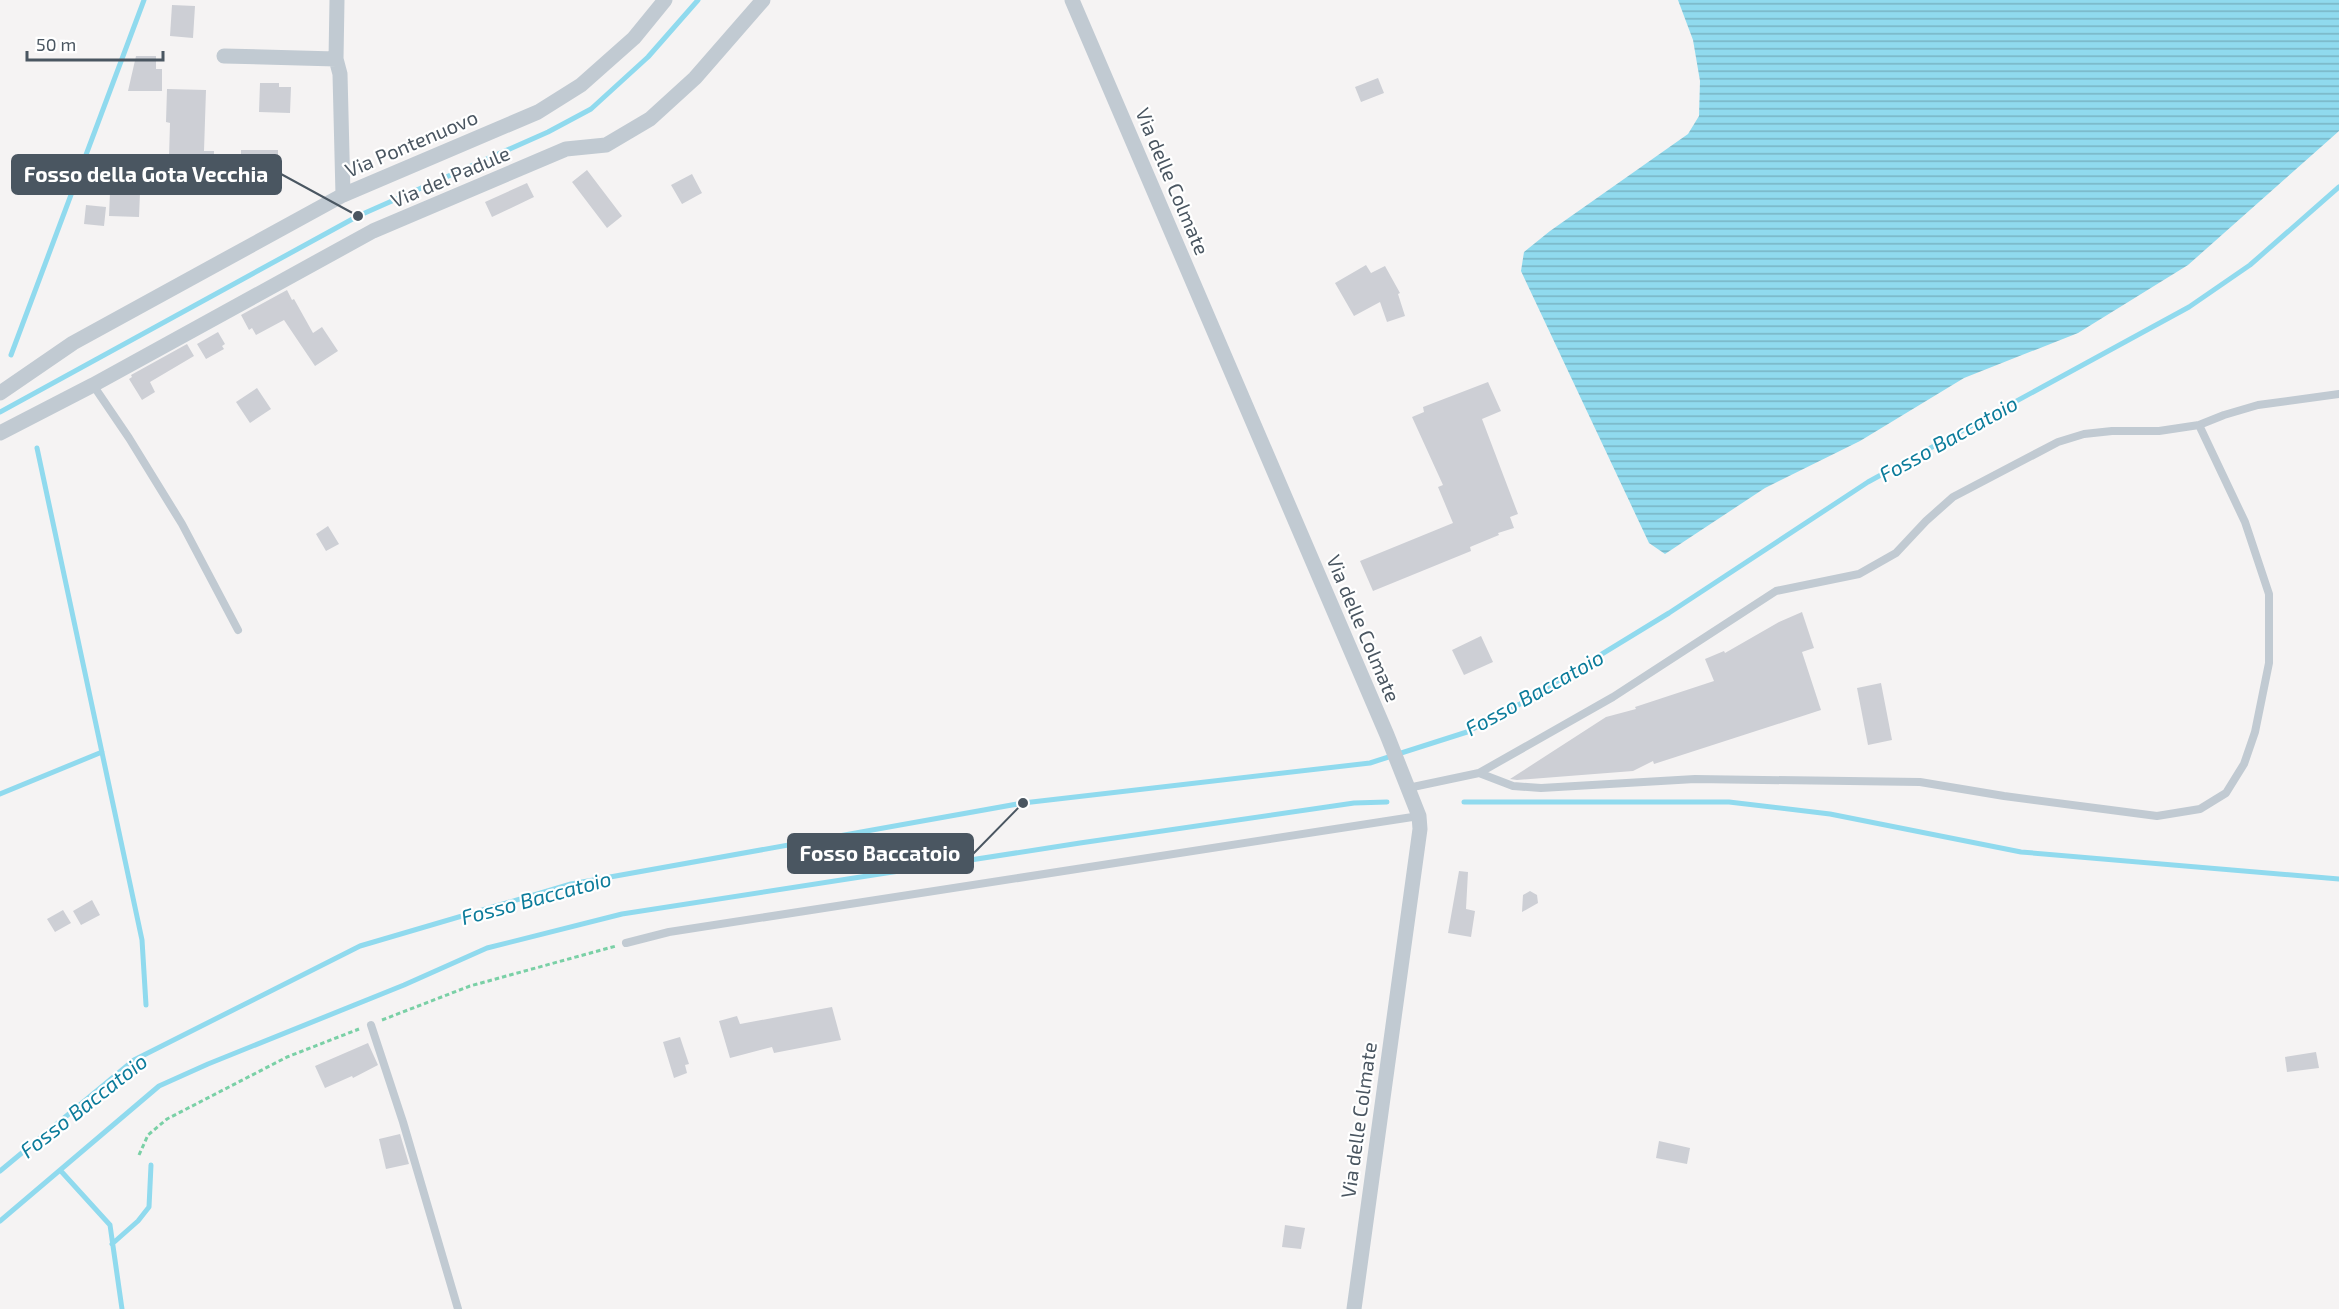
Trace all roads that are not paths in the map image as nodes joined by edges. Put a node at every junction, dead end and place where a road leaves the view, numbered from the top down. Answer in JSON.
{"nodes":[{"id":1,"x":337,"y":0,"type":"edge"},
{"id":2,"x":665,"y":0,"type":"edge"},
{"id":3,"x":763,"y":0,"type":"edge"},
{"id":4,"x":1072,"y":0,"type":"edge"},
{"id":5,"x":224,"y":56,"type":"dead end"},
{"id":6,"x":336,"y":59,"type":"junction"},
{"id":7,"x":343,"y":195,"type":"junction"},
{"id":8,"x":93,"y":385,"type":"junction"},
{"id":9,"x":0,"y":393,"type":"edge"},
{"id":10,"x":2339,"y":394,"type":"edge"},
{"id":11,"x":2199,"y":425,"type":"junction"},
{"id":12,"x":0,"y":433,"type":"edge"},
{"id":13,"x":238,"y":630,"type":"dead end"},
{"id":14,"x":1479,"y":773,"type":"junction"},
{"id":15,"x":1408,"y":788,"type":"junction"},
{"id":16,"x":1419,"y":816,"type":"junction"},
{"id":17,"x":626,"y":943,"type":"dead end"},
{"id":18,"x":371,"y":1025,"type":"dead end"},
{"id":19,"x":458,"y":1309,"type":"edge"},
{"id":20,"x":1354,"y":1309,"type":"edge"}],
"edges":[{"from":1,"to":6,"type":"street"},
{"from":2,"to":7,"type":"street","name":"Via Pontenuovo"},
{"from":3,"to":8,"type":"street","name":"Via del Padule"},
{"from":4,"to":15,"type":"street","name":"Via delle Colmate"},
{"from":5,"to":6,"type":"street"},
{"from":6,"to":7,"type":"street"},
{"from":7,"to":9,"type":"street","name":"Via Pontenuovo"},
{"from":8,"to":12,"type":"street","name":"Via del Padule"},
{"from":8,"to":13,"type":"lane"},
{"from":10,"to":11,"type":"lane"},
{"from":11,"to":14,"type":"lane"},
{"from":11,"to":14,"type":"lane"},
{"from":14,"to":15,"type":"lane"},
{"from":15,"to":16,"type":"street","name":"Via delle Colmate"},
{"from":16,"to":17,"type":"lane"},
{"from":16,"to":20,"type":"street","name":"Via delle Colmate"},
{"from":18,"to":19,"type":"lane"}]}
